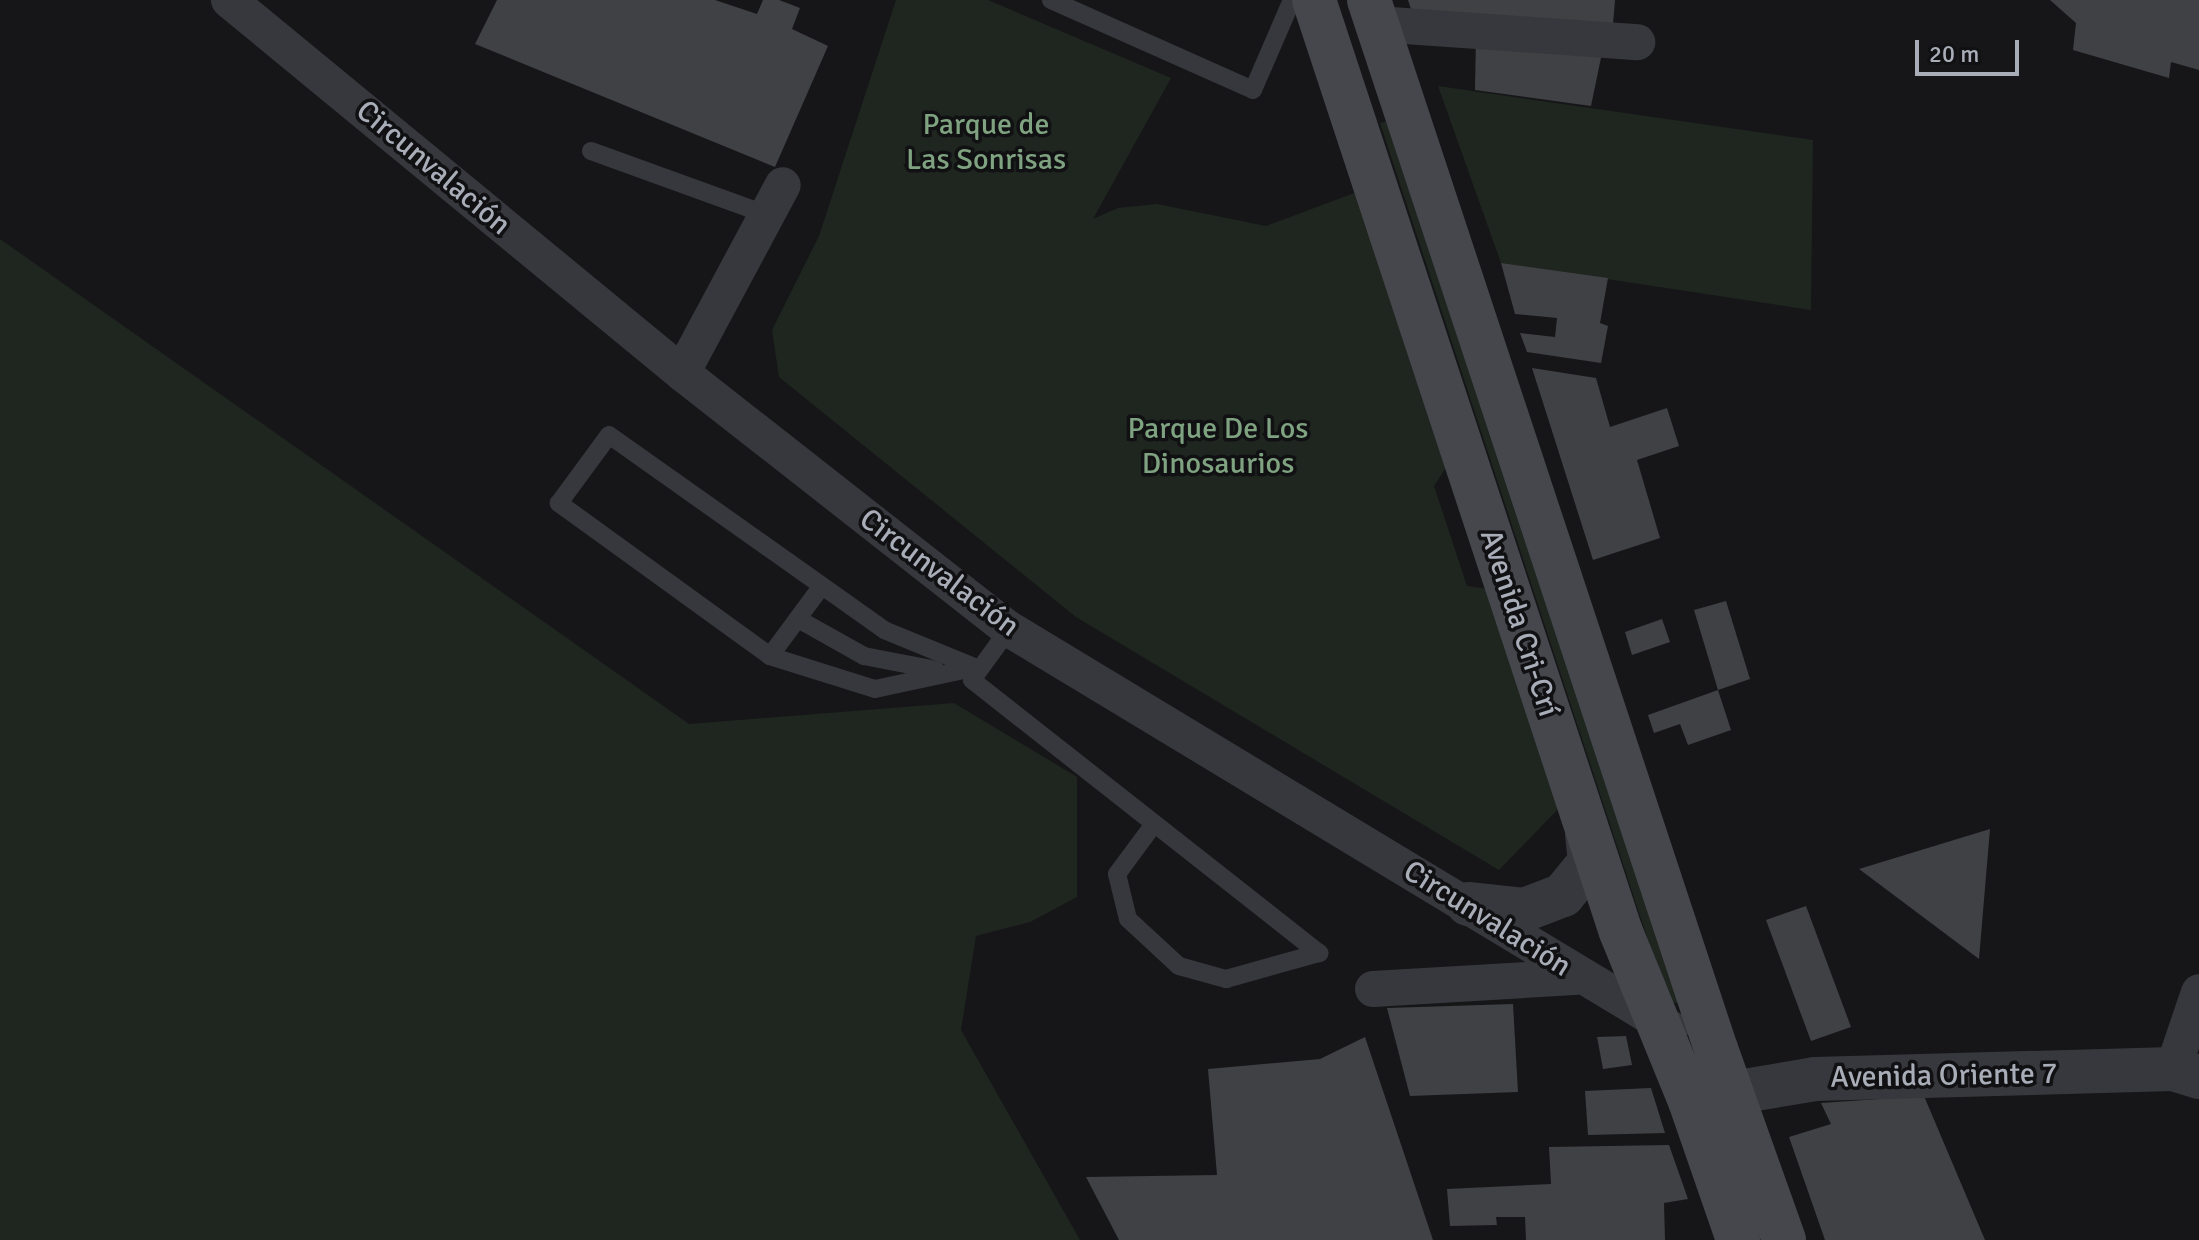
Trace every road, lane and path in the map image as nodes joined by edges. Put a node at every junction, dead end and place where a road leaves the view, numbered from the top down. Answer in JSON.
{"nodes":[{"id":1,"x":229,"y":0,"type":"edge"},
{"id":2,"x":1051,"y":0,"type":"edge"},
{"id":3,"x":1292,"y":0,"type":"edge"},
{"id":4,"x":1314,"y":0,"type":"edge"},
{"id":5,"x":1373,"y":12,"type":"edge"},
{"id":6,"x":1637,"y":42,"type":"dead end"},
{"id":7,"x":1395,"y":80,"type":"junction"},
{"id":8,"x":1346,"y":94,"type":"junction"},
{"id":9,"x":591,"y":151,"type":"dead end"},
{"id":10,"x":775,"y":200,"type":"joint"},
{"id":11,"x":682,"y":373,"type":"junction"},
{"id":12,"x":821,"y":587,"type":"junction"},
{"id":13,"x":798,"y":619,"type":"junction"},
{"id":14,"x":1009,"y":629,"type":"junction"},
{"id":15,"x":770,"y":656,"type":"junction"},
{"id":16,"x":970,"y":673,"type":"junction"},
{"id":17,"x":1154,"y":824,"type":"junction"},
{"id":18,"x":1587,"y":833,"type":"junction"},
{"id":19,"x":1468,"y":904,"type":"junction"},
{"id":20,"x":1578,"y":977,"type":"junction"},
{"id":21,"x":1373,"y":989,"type":"dead end"},
{"id":22,"x":2199,"y":992,"type":"edge"},
{"id":23,"x":1659,"y":1024,"type":"junction"},
{"id":24,"x":2186,"y":1073,"type":"edge"},
{"id":25,"x":1712,"y":1080,"type":"junction"},
{"id":26,"x":1738,"y":1240,"type":"edge"},
{"id":27,"x":1784,"y":1240,"type":"edge"}],
"edges":[{"from":1,"to":11,"type":"street","name":"Circunvalación"},
{"from":2,"to":3,"type":"lane"},
{"from":4,"to":8,"type":"main road","name":"Avenida Cri-Crí"},
{"from":5,"to":6,"type":"street"},
{"from":5,"to":7,"type":"main road","name":"Avenida Cri-Crí"},
{"from":7,"to":8,"type":"main road"},
{"from":7,"to":25,"type":"main road","name":"Avenida Cri-Crí"},
{"from":8,"to":18,"type":"main road","name":"Avenida Cri-Crí"},
{"from":9,"to":10,"type":"lane"},
{"from":10,"to":11,"type":"street"},
{"from":11,"to":14,"type":"street","name":"Circunvalación"},
{"from":12,"to":13,"type":"lane"},
{"from":12,"to":15,"type":"lane"},
{"from":12,"to":16,"type":"lane"},
{"from":13,"to":15,"type":"lane"},
{"from":13,"to":16,"type":"lane"},
{"from":14,"to":16,"type":"lane"},
{"from":14,"to":19,"type":"street","name":"Circunvalación"},
{"from":15,"to":16,"type":"lane"},
{"from":16,"to":17,"type":"lane"},
{"from":17,"to":17,"type":"lane"},
{"from":18,"to":19,"type":"street"},
{"from":18,"to":23,"type":"main road","name":"Avenida Cri-Crí"},
{"from":19,"to":20,"type":"street","name":"Circunvalación"},
{"from":20,"to":21,"type":"street"},
{"from":20,"to":23,"type":"street","name":"Circunvalación"},
{"from":22,"to":24,"type":"street"},
{"from":23,"to":25,"type":"main road","name":"Avenida Cri-Crí"},
{"from":23,"to":25,"type":"street","name":"Circunvalación"},
{"from":24,"to":25,"type":"street","name":"Avenida Oriente 7"},
{"from":25,"to":26,"type":"main road","name":"Avenida Cri-Crí"},
{"from":25,"to":27,"type":"main road","name":"Avenida Cri-Crí"}]}
